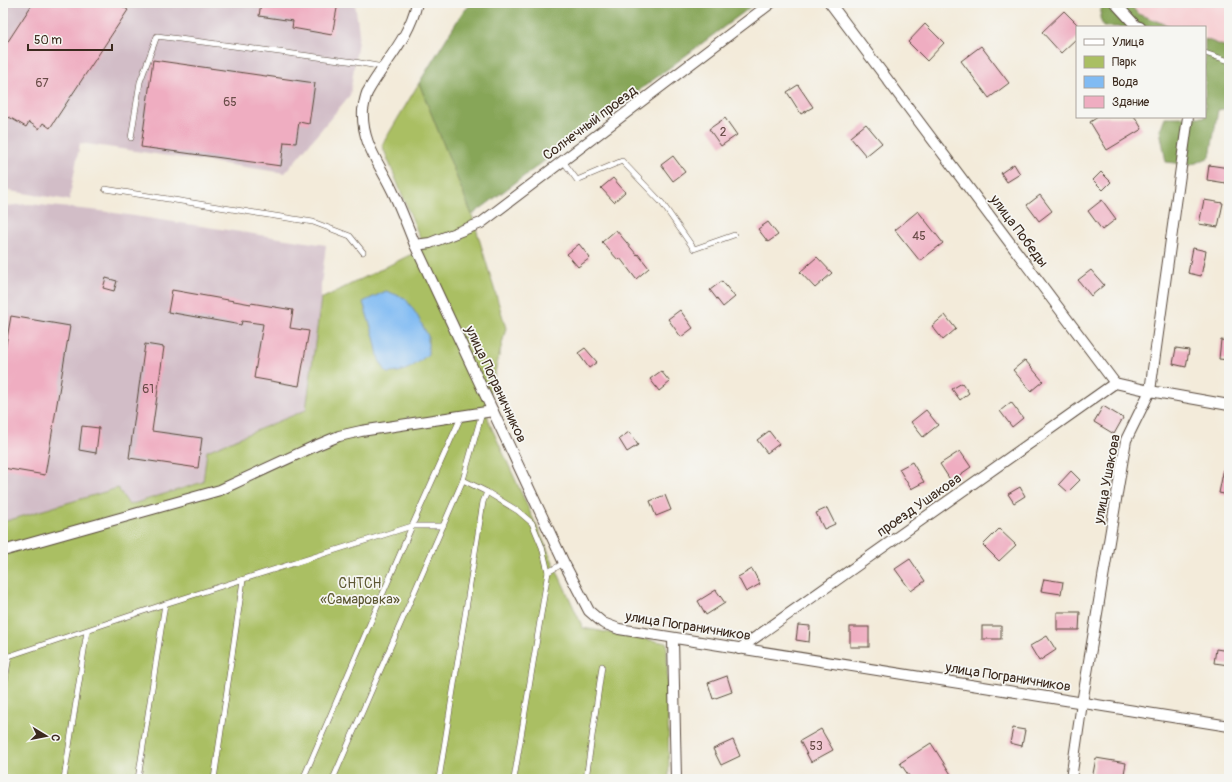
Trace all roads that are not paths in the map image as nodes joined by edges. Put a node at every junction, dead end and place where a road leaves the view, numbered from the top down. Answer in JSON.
{"nodes":[{"id":1,"x":417,"y":3,"type":"edge"},
{"id":2,"x":771,"y":3,"type":"edge"},
{"id":3,"x":830,"y":3,"type":"edge"},
{"id":4,"x":1115,"y":3,"type":"edge"},
{"id":5,"x":1136,"y":26,"type":"edge"},
{"id":6,"x":1206,"y":53,"type":"edge"},
{"id":7,"x":1229,"y":61,"type":"edge"},
{"id":8,"x":384,"y":67,"type":"junction"},
{"id":9,"x":1188,"y":118,"type":"edge"},
{"id":10,"x":131,"y":138,"type":"dead end"},
{"id":11,"x":563,"y":161,"type":"junction"},
{"id":12,"x":105,"y":189,"type":"dead end"},
{"id":13,"x":734,"y":235,"type":"dead end"},
{"id":14,"x":415,"y":245,"type":"junction"},
{"id":15,"x":363,"y":252,"type":"dead end"},
{"id":16,"x":1115,"y":383,"type":"junction"},
{"id":17,"x":1150,"y":391,"type":"junction"},
{"id":18,"x":1229,"y":405,"type":"edge"},
{"id":19,"x":493,"y":411,"type":"junction"},
{"id":20,"x":482,"y":413,"type":"junction"},
{"id":21,"x":461,"y":417,"type":"junction"},
{"id":22,"x":463,"y":480,"type":"junction"},
{"id":23,"x":487,"y":492,"type":"junction"},
{"id":24,"x":412,"y":526,"type":"junction"},
{"id":25,"x":443,"y":526,"type":"junction"},
{"id":26,"x":3,"y":551,"type":"edge"},
{"id":27,"x":564,"y":563,"type":"junction"},
{"id":28,"x":548,"y":572,"type":"junction"},
{"id":29,"x":243,"y":580,"type":"junction"},
{"id":30,"x":165,"y":604,"type":"junction"},
{"id":31,"x":87,"y":631,"type":"junction"},
{"id":32,"x":673,"y":639,"type":"junction"},
{"id":33,"x":740,"y":649,"type":"junction"},
{"id":34,"x":9,"y":656,"type":"junction"},
{"id":35,"x":3,"y":658,"type":"edge"},
{"id":36,"x":602,"y":666,"type":"dead end"},
{"id":37,"x":3,"y":693,"type":"edge"},
{"id":38,"x":1082,"y":703,"type":"junction"},
{"id":39,"x":1229,"y":726,"type":"edge"},
{"id":40,"x":64,"y":779,"type":"edge"},
{"id":41,"x":138,"y":779,"type":"edge"},
{"id":42,"x":214,"y":779,"type":"edge"},
{"id":43,"x":303,"y":779,"type":"edge"},
{"id":44,"x":333,"y":779,"type":"edge"},
{"id":45,"x":439,"y":779,"type":"edge"},
{"id":46,"x":514,"y":779,"type":"edge"},
{"id":47,"x":586,"y":779,"type":"edge"},
{"id":48,"x":676,"y":779,"type":"edge"},
{"id":49,"x":1071,"y":779,"type":"edge"}],
"edges":[{"from":1,"to":8,"type":"street","name":"улица Пограничников"},
{"from":2,"to":11,"type":"street","name":"Солнечный проезд"},
{"from":3,"to":16,"type":"street","name":"улица Победы"},
{"from":4,"to":5,"type":"street"},
{"from":6,"to":7,"type":"lane"},
{"from":8,"to":10,"type":"lane"},
{"from":8,"to":14,"type":"street","name":"улица Пограничников"},
{"from":9,"to":17,"type":"street","name":"улица Ушакова"},
{"from":11,"to":13,"type":"lane"},
{"from":11,"to":14,"type":"street","name":"Солнечный проезд"},
{"from":12,"to":15,"type":"lane"},
{"from":14,"to":19,"type":"street","name":"улица Пограничников"},
{"from":16,"to":17,"type":"street"},
{"from":16,"to":33,"type":"street","name":"проезд Ушакова"},
{"from":17,"to":18,"type":"street"},
{"from":17,"to":38,"type":"street","name":"улица Ушакова"},
{"from":19,"to":20,"type":"street"},
{"from":19,"to":27,"type":"street","name":"улица Пограничников"},
{"from":20,"to":21,"type":"street"},
{"from":20,"to":22,"type":"lane"},
{"from":21,"to":24,"type":"lane"},
{"from":21,"to":26,"type":"street"},
{"from":22,"to":23,"type":"lane"},
{"from":22,"to":25,"type":"lane"},
{"from":23,"to":28,"type":"lane"},
{"from":23,"to":45,"type":"lane"},
{"from":24,"to":25,"type":"lane"},
{"from":24,"to":29,"type":"lane"},
{"from":24,"to":43,"type":"lane"},
{"from":25,"to":44,"type":"lane"},
{"from":27,"to":28,"type":"lane"},
{"from":27,"to":32,"type":"street","name":"улица Пограничников"},
{"from":28,"to":46,"type":"lane"},
{"from":29,"to":30,"type":"lane"},
{"from":29,"to":42,"type":"lane"},
{"from":30,"to":31,"type":"lane"},
{"from":30,"to":41,"type":"lane"},
{"from":31,"to":34,"type":"lane"},
{"from":31,"to":40,"type":"lane"},
{"from":32,"to":33,"type":"street","name":"улица Пограничников"},
{"from":32,"to":48,"type":"street"},
{"from":33,"to":38,"type":"street","name":"улица Пограничников"},
{"from":34,"to":35,"type":"lane"},
{"from":34,"to":37,"type":"lane"},
{"from":36,"to":47,"type":"lane"},
{"from":38,"to":39,"type":"street","name":"улица Пограничников"},
{"from":38,"to":49,"type":"street","name":"улица Ушакова"}]}
